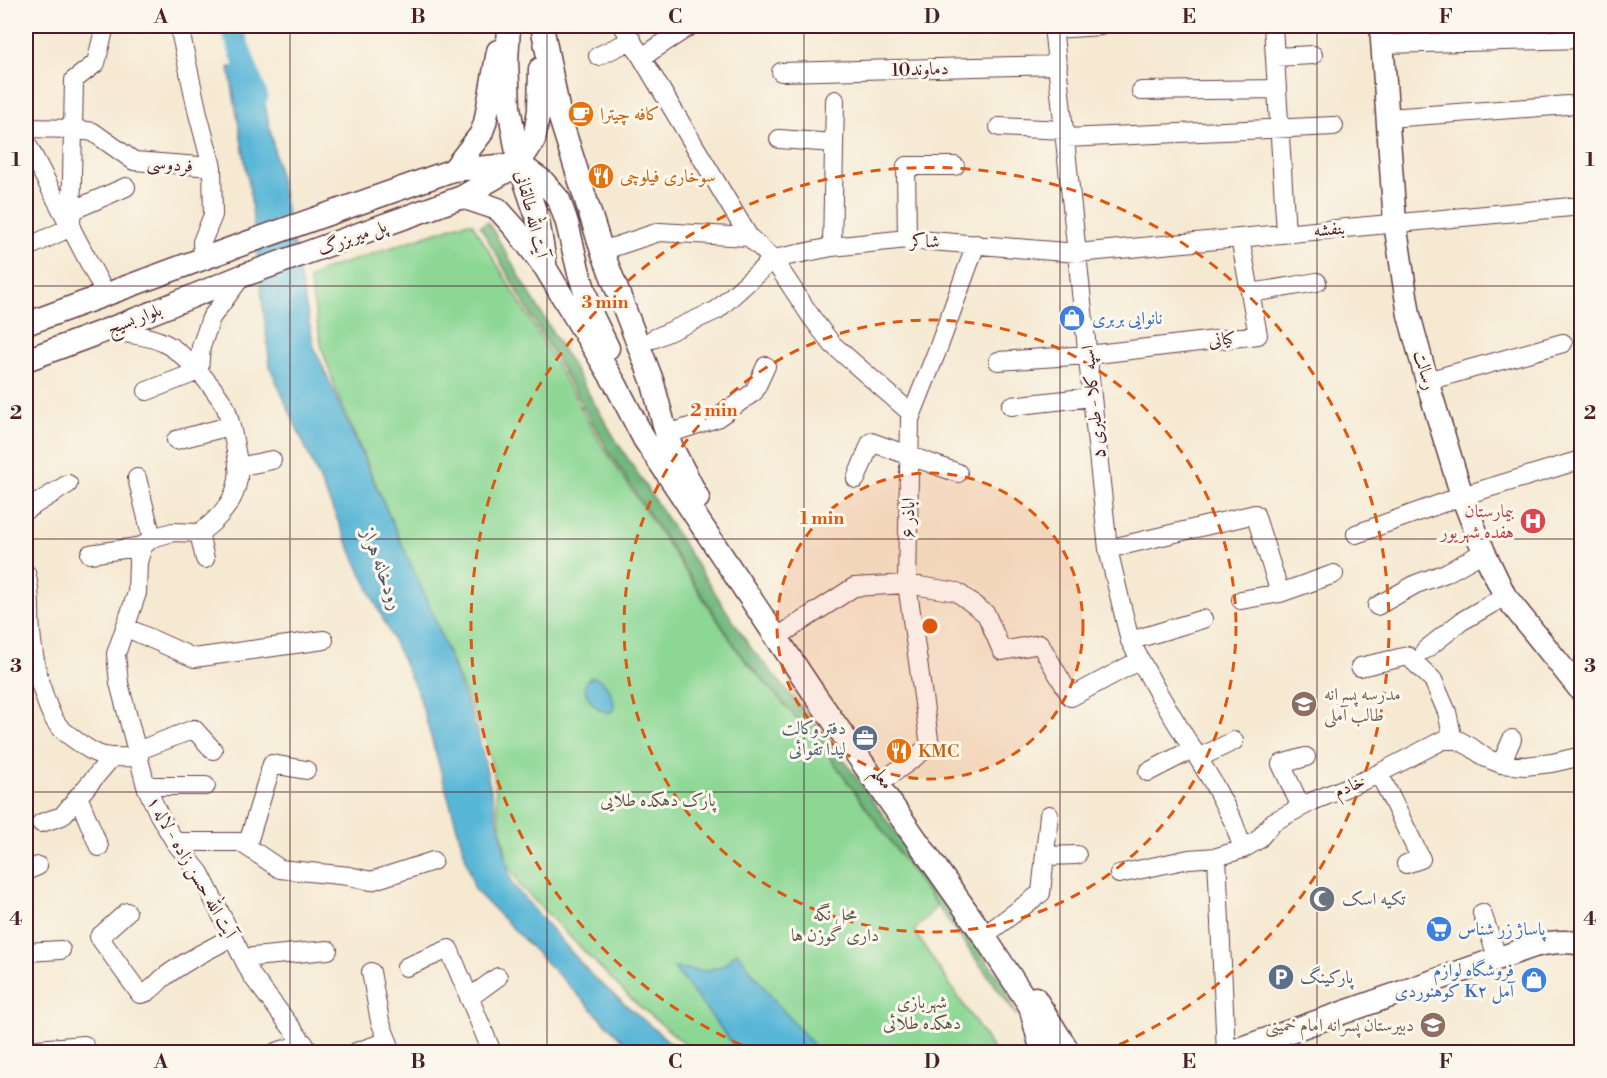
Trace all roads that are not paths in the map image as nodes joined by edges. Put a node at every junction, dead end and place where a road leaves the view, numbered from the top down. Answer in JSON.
{"nodes":[{"id":1,"x":105,"y":26,"type":"edge"},
{"id":2,"x":180,"y":26,"type":"edge"},
{"id":3,"x":504,"y":26,"type":"edge"},
{"id":4,"x":509,"y":26,"type":"edge"},
{"id":5,"x":542,"y":26,"type":"edge"},
{"id":6,"x":690,"y":26,"type":"edge"},
{"id":7,"x":1101,"y":26,"type":"edge"},
{"id":8,"x":1273,"y":26,"type":"edge"},
{"id":9,"x":1053,"y":27,"type":"edge"},
{"id":10,"x":628,"y":33,"type":"edge"},
{"id":11,"x":1534,"y":33,"type":"edge"},
{"id":12,"x":1382,"y":35,"type":"edge"},
{"id":13,"x":1581,"y":39,"type":"edge"},
{"id":14,"x":1313,"y":55,"type":"dead end"},
{"id":15,"x":598,"y":56,"type":"dead end"},
{"id":16,"x":642,"y":57,"type":"junction"},
{"id":17,"x":1275,"y":57,"type":"junction"},
{"id":18,"x":1058,"y":65,"type":"junction"},
{"id":19,"x":781,"y":72,"type":"dead end"},
{"id":20,"x":1277,"y":89,"type":"junction"},
{"id":21,"x":508,"y":91,"type":"junction"},
{"id":22,"x":1141,"y":91,"type":"dead end"},
{"id":23,"x":540,"y":93,"type":"junction"},
{"id":24,"x":835,"y":100,"type":"dead end"},
{"id":25,"x":1568,"y":105,"type":"dead end"},
{"id":26,"x":1388,"y":118,"type":"junction"},
{"id":27,"x":1334,"y":126,"type":"dead end"},
{"id":28,"x":26,"y":128,"type":"edge"},
{"id":29,"x":999,"y":128,"type":"dead end"},
{"id":30,"x":74,"y":129,"type":"junction"},
{"id":31,"x":1279,"y":129,"type":"junction"},
{"id":32,"x":1065,"y":134,"type":"junction"},
{"id":33,"x":779,"y":139,"type":"dead end"},
{"id":34,"x":26,"y":142,"type":"edge"},
{"id":35,"x":834,"y":143,"type":"junction"},
{"id":36,"x":519,"y":164,"type":"junction"},
{"id":37,"x":955,"y":166,"type":"dead end"},
{"id":38,"x":212,"y":167,"type":"junction"},
{"id":39,"x":453,"y":170,"type":"junction"},
{"id":40,"x":126,"y":187,"type":"dead end"},
{"id":41,"x":462,"y":197,"type":"junction"},
{"id":42,"x":1581,"y":206,"type":"edge"},
{"id":43,"x":562,"y":211,"type":"junction"},
{"id":44,"x":71,"y":219,"type":"junction"},
{"id":45,"x":538,"y":220,"type":"junction"},
{"id":46,"x":1395,"y":223,"type":"junction"},
{"id":47,"x":1286,"y":233,"type":"junction"},
{"id":48,"x":749,"y":237,"type":"junction"},
{"id":49,"x":1240,"y":237,"type":"junction"},
{"id":50,"x":907,"y":239,"type":"junction"},
{"id":51,"x":976,"y":244,"type":"junction"},
{"id":52,"x":832,"y":247,"type":"junction"},
{"id":53,"x":26,"y":248,"type":"edge"},
{"id":54,"x":232,"y":248,"type":"joint"},
{"id":55,"x":602,"y":251,"type":"junction"},
{"id":56,"x":1077,"y":252,"type":"junction"},
{"id":57,"x":203,"y":259,"type":"junction"},
{"id":58,"x":773,"y":259,"type":"junction"},
{"id":59,"x":546,"y":268,"type":"junction"},
{"id":60,"x":242,"y":276,"type":"junction"},
{"id":61,"x":1317,"y":282,"type":"dead end"},
{"id":62,"x":128,"y":287,"type":"junction"},
{"id":63,"x":1251,"y":293,"type":"junction"},
{"id":64,"x":106,"y":295,"type":"junction"},
{"id":65,"x":139,"y":318,"type":"junction"},
{"id":66,"x":26,"y":324,"type":"edge"},
{"id":67,"x":105,"y":331,"type":"junction"},
{"id":68,"x":653,"y":339,"type":"dead end"},
{"id":69,"x":1563,"y":343,"type":"dead end"},
{"id":70,"x":1088,"y":355,"type":"junction"},
{"id":71,"x":26,"y":360,"type":"edge"},
{"id":72,"x":998,"y":361,"type":"dead end"},
{"id":73,"x":766,"y":366,"type":"dead end"},
{"id":74,"x":199,"y":371,"type":"junction"},
{"id":75,"x":1427,"y":381,"type":"junction"},
{"id":76,"x":147,"y":391,"type":"dead end"},
{"id":77,"x":1092,"y":396,"type":"junction"},
{"id":78,"x":1011,"y":406,"type":"dead end"},
{"id":79,"x":912,"y":414,"type":"junction"},
{"id":80,"x":230,"y":426,"type":"junction"},
{"id":81,"x":665,"y":430,"type":"junction"},
{"id":82,"x":176,"y":440,"type":"dead end"},
{"id":83,"x":909,"y":456,"type":"junction"},
{"id":84,"x":272,"y":460,"type":"dead end"},
{"id":85,"x":1580,"y":460,"type":"dead end"},
{"id":86,"x":238,"y":467,"type":"junction"},
{"id":87,"x":958,"y":473,"type":"dead end"},
{"id":88,"x":137,"y":478,"type":"dead end"},
{"id":89,"x":856,"y":479,"type":"dead end"},
{"id":90,"x":68,"y":484,"type":"dead end"},
{"id":91,"x":1462,"y":496,"type":"junction"},
{"id":92,"x":26,"y":510,"type":"edge"},
{"id":93,"x":199,"y":534,"type":"junction"},
{"id":94,"x":1356,"y":534,"type":"dead end"},
{"id":95,"x":148,"y":542,"type":"junction"},
{"id":96,"x":1108,"y":549,"type":"junction"},
{"id":97,"x":1484,"y":552,"type":"junction"},
{"id":98,"x":90,"y":554,"type":"dead end"},
{"id":99,"x":205,"y":559,"type":"dead end"},
{"id":100,"x":26,"y":573,"type":"edge"},
{"id":101,"x":1334,"y":574,"type":"dead end"},
{"id":102,"x":907,"y":584,"type":"junction"},
{"id":103,"x":1280,"y":592,"type":"junction"},
{"id":104,"x":1505,"y":596,"type":"junction"},
{"id":105,"x":1241,"y":600,"type":"dead end"},
{"id":106,"x":1377,"y":606,"type":"dead end"},
{"id":107,"x":1203,"y":619,"type":"dead end"},
{"id":108,"x":125,"y":627,"type":"junction"},
{"id":109,"x":785,"y":632,"type":"junction"},
{"id":110,"x":324,"y":640,"type":"dead end"},
{"id":111,"x":1130,"y":640,"type":"junction"},
{"id":112,"x":1425,"y":650,"type":"dead end"},
{"id":113,"x":1140,"y":660,"type":"junction"},
{"id":114,"x":1360,"y":667,"type":"dead end"},
{"id":115,"x":1578,"y":691,"type":"edge"},
{"id":116,"x":815,"y":695,"type":"joint"},
{"id":117,"x":1512,"y":739,"type":"dead end"},
{"id":118,"x":1453,"y":740,"type":"junction"},
{"id":119,"x":1234,"y":741,"type":"dead end"},
{"id":120,"x":213,"y":750,"type":"dead end"},
{"id":121,"x":1195,"y":753,"type":"junction"},
{"id":122,"x":138,"y":754,"type":"junction"},
{"id":123,"x":1581,"y":756,"type":"edge"},
{"id":124,"x":112,"y":757,"type":"junction"},
{"id":125,"x":1306,"y":757,"type":"dead end"},
{"id":126,"x":1501,"y":764,"type":"junction"},
{"id":127,"x":306,"y":770,"type":"dead end"},
{"id":128,"x":1148,"y":772,"type":"dead end"},
{"id":129,"x":1379,"y":773,"type":"junction"},
{"id":130,"x":884,"y":780,"type":"junction"},
{"id":131,"x":146,"y":786,"type":"junction"},
{"id":132,"x":206,"y":786,"type":"dead end"},
{"id":133,"x":78,"y":796,"type":"junction"},
{"id":134,"x":1301,"y":807,"type":"junction"},
{"id":135,"x":1049,"y":815,"type":"dead end"},
{"id":136,"x":41,"y":823,"type":"dead end"},
{"id":137,"x":175,"y":842,"type":"junction"},
{"id":138,"x":247,"y":846,"type":"junction"},
{"id":139,"x":99,"y":847,"type":"dead end"},
{"id":140,"x":1243,"y":849,"type":"junction"},
{"id":141,"x":1077,"y":855,"type":"dead end"},
{"id":142,"x":1045,"y":856,"type":"junction"},
{"id":143,"x":1217,"y":857,"type":"junction"},
{"id":144,"x":433,"y":861,"type":"dead end"},
{"id":145,"x":1406,"y":864,"type":"dead end"},
{"id":146,"x":1119,"y":874,"type":"dead end"},
{"id":147,"x":127,"y":912,"type":"dead end"},
{"id":148,"x":1482,"y":913,"type":"dead end"},
{"id":149,"x":989,"y":932,"type":"junction"},
{"id":150,"x":232,"y":937,"type":"junction"},
{"id":151,"x":1581,"y":945,"type":"edge"},
{"id":152,"x":61,"y":950,"type":"dead end"},
{"id":153,"x":328,"y":950,"type":"dead end"},
{"id":154,"x":26,"y":952,"type":"edge"},
{"id":155,"x":243,"y":958,"type":"junction"},
{"id":156,"x":1498,"y":959,"type":"junction"},
{"id":157,"x":406,"y":968,"type":"dead end"},
{"id":158,"x":371,"y":972,"type":"dead end"},
{"id":159,"x":498,"y":977,"type":"dead end"},
{"id":160,"x":469,"y":998,"type":"junction"},
{"id":161,"x":84,"y":1045,"type":"dead end"},
{"id":162,"x":1278,"y":1045,"type":"edge"},
{"id":163,"x":390,"y":1047,"type":"edge"},
{"id":164,"x":307,"y":1048,"type":"edge"},
{"id":165,"x":1041,"y":1049,"type":"edge"},
{"id":166,"x":26,"y":1050,"type":"edge"},
{"id":167,"x":276,"y":1053,"type":"edge"},
{"id":168,"x":356,"y":1053,"type":"edge"},
{"id":169,"x":492,"y":1053,"type":"edge"},
{"id":170,"x":1069,"y":1053,"type":"edge"},
{"id":171,"x":1228,"y":1053,"type":"edge"}],
"edges":[{"from":1,"to":30,"type":"street"},
{"from":2,"to":38,"type":"street"},
{"from":3,"to":39,"type":"main road"},
{"from":4,"to":21,"type":"main road","name":"آیت الله طالقانی"},
{"from":5,"to":23,"type":"main road"},
{"from":5,"to":55,"type":"main road"},
{"from":6,"to":16,"type":"street"},
{"from":7,"to":9,"type":"street"},
{"from":8,"to":17,"type":"street"},
{"from":9,"to":18,"type":"street","name":"اسپه کلا - طبری ۵"},
{"from":10,"to":15,"type":"street"},
{"from":10,"to":16,"type":"street"},
{"from":11,"to":12,"type":"street"},
{"from":11,"to":13,"type":"street"},
{"from":12,"to":26,"type":"main road","name":"رسالت"},
{"from":14,"to":17,"type":"street"},
{"from":16,"to":48,"type":"street"},
{"from":17,"to":20,"type":"street"},
{"from":18,"to":19,"type":"street","name":"دماوند10"},
{"from":18,"to":32,"type":"street","name":"اسپه کلا - طبری ۵"},
{"from":20,"to":22,"type":"street"},
{"from":20,"to":31,"type":"street"},
{"from":21,"to":23,"type":"main road"},
{"from":21,"to":36,"type":"main road","name":"آیت الله طالقانی"},
{"from":23,"to":36,"type":"main road"},
{"from":24,"to":35,"type":"street"},
{"from":25,"to":26,"type":"street"},
{"from":26,"to":46,"type":"main road","name":"رسالت"},
{"from":27,"to":31,"type":"street"},
{"from":28,"to":30,"type":"street","name":"فردوسی"},
{"from":29,"to":32,"type":"street"},
{"from":30,"to":38,"type":"street","name":"فردوسی"},
{"from":30,"to":44,"type":"street"},
{"from":31,"to":32,"type":"street"},
{"from":31,"to":47,"type":"street"},
{"from":32,"to":56,"type":"street","name":"اسپه کلا - طبری ۵"},
{"from":33,"to":35,"type":"street"},
{"from":34,"to":44,"type":"street"},
{"from":35,"to":52,"type":"street"},
{"from":36,"to":39,"type":"main road","name":"پل میربزرگ"},
{"from":36,"to":41,"type":"main road","name":"پل میربزرگ"},
{"from":36,"to":43,"type":"main road"},
{"from":36,"to":45,"type":"main road","name":"آیت الله طالقانی"},
{"from":37,"to":50,"type":"street"},
{"from":38,"to":57,"type":"street"},
{"from":39,"to":54,"type":"main road","name":"پل میربزرگ"},
{"from":40,"to":44,"type":"street"},
{"from":41,"to":59,"type":"main road"},
{"from":41,"to":60,"type":"main road","name":"پل میربزرگ"},
{"from":42,"to":46,"type":"street","name":"بنفشه"},
{"from":43,"to":45,"type":"main road"},
{"from":43,"to":81,"type":"main road"},
{"from":44,"to":53,"type":"street"},
{"from":44,"to":64,"type":"street"},
{"from":45,"to":59,"type":"main road","name":"آیت الله طالقانی"},
{"from":46,"to":47,"type":"street","name":"بنفشه"},
{"from":46,"to":75,"type":"main road","name":"رسالت"},
{"from":47,"to":49,"type":"street","name":"بنفشه"},
{"from":48,"to":55,"type":"street"},
{"from":48,"to":58,"type":"street"},
{"from":49,"to":56,"type":"street","name":"بنفشه"},
{"from":49,"to":63,"type":"street","name":"کیانی"},
{"from":50,"to":51,"type":"street","name":"شاکر"},
{"from":50,"to":52,"type":"street","name":"شاکر"},
{"from":51,"to":56,"type":"street","name":"شاکر"},
{"from":51,"to":79,"type":"street","name":"اباذر ۶"},
{"from":52,"to":58,"type":"street","name":"شاکر"},
{"from":54,"to":57,"type":"main road","name":"بلوار بسیج"},
{"from":55,"to":81,"type":"main road"},
{"from":56,"to":70,"type":"street","name":"اسپه کلا - طبری ۵"},
{"from":57,"to":62,"type":"main road","name":"بلوار بسیج"},
{"from":58,"to":68,"type":"street"},
{"from":58,"to":79,"type":"street"},
{"from":59,"to":116,"type":"main road","name":"آیت الله طالقانی"},
{"from":60,"to":65,"type":"main road","name":"بلوار بسیج"},
{"from":60,"to":74,"type":"street"},
{"from":61,"to":63,"type":"street"},
{"from":62,"to":64,"type":"main road","name":"بلوار بسیج"},
{"from":62,"to":65,"type":"main road"},
{"from":63,"to":70,"type":"street","name":"کیانی"},
{"from":64,"to":66,"type":"main road","name":"بلوار بسیج"},
{"from":65,"to":67,"type":"main road","name":"بلوار بسیج"},
{"from":67,"to":71,"type":"main road","name":"بلوار بسیج"},
{"from":67,"to":74,"type":"street"},
{"from":69,"to":75,"type":"street"},
{"from":70,"to":72,"type":"street"},
{"from":70,"to":77,"type":"street","name":"اسپه کلا - طبری ۵"},
{"from":73,"to":81,"type":"street"},
{"from":74,"to":76,"type":"street"},
{"from":74,"to":80,"type":"street"},
{"from":75,"to":91,"type":"main road","name":"رسالت"},
{"from":77,"to":78,"type":"street"},
{"from":77,"to":96,"type":"street","name":"اسپه کلا - طبری ۵"},
{"from":79,"to":83,"type":"street","name":"اباذر ۶"},
{"from":80,"to":82,"type":"street"},
{"from":80,"to":86,"type":"street"},
{"from":81,"to":109,"type":"main road","name":"معلم"},
{"from":83,"to":87,"type":"street"},
{"from":83,"to":89,"type":"street"},
{"from":83,"to":102,"type":"street","name":"اباذر ۶"},
{"from":84,"to":86,"type":"street"},
{"from":85,"to":91,"type":"street"},
{"from":86,"to":93,"type":"street"},
{"from":88,"to":95,"type":"street"},
{"from":90,"to":92,"type":"street"},
{"from":91,"to":94,"type":"street"},
{"from":91,"to":97,"type":"main road","name":"رسالت"},
{"from":93,"to":95,"type":"street"},
{"from":93,"to":99,"type":"street"},
{"from":95,"to":98,"type":"street"},
{"from":95,"to":108,"type":"street","name":"آیت الله حسن زاده - لاله ۱"},
{"from":96,"to":103,"type":"street"},
{"from":96,"to":111,"type":"street","name":"اسپه کلا - طبری ۵"},
{"from":97,"to":104,"type":"main road","name":"رسالت"},
{"from":97,"to":106,"type":"street"},
{"from":100,"to":124,"type":"street"},
{"from":101,"to":103,"type":"street"},
{"from":102,"to":109,"type":"street"},
{"from":102,"to":113,"type":"street"},
{"from":102,"to":130,"type":"street","name":"اباذر ۶"},
{"from":103,"to":105,"type":"street"},
{"from":104,"to":112,"type":"street"},
{"from":104,"to":115,"type":"main road","name":"رسالت"},
{"from":107,"to":111,"type":"street"},
{"from":108,"to":110,"type":"street"},
{"from":108,"to":122,"type":"street","name":"آیت الله حسن زاده - لاله ۱"},
{"from":109,"to":130,"type":"main road","name":"معلم"},
{"from":111,"to":113,"type":"street","name":"اسپه کلا - طبری ۵"},
{"from":113,"to":121,"type":"street","name":"اسپه کلا - طبری ۵"},
{"from":114,"to":118,"type":"street"},
{"from":116,"to":165,"type":"main road","name":"معلم"},
{"from":117,"to":126,"type":"street"},
{"from":118,"to":126,"type":"street"},
{"from":118,"to":129,"type":"street","name":"خادم"},
{"from":119,"to":121,"type":"street"},
{"from":120,"to":122,"type":"street"},
{"from":121,"to":128,"type":"street"},
{"from":121,"to":140,"type":"street","name":"اسپه کلا - طبری ۵"},
{"from":122,"to":124,"type":"street"},
{"from":122,"to":131,"type":"street","name":"آیت الله حسن زاده - لاله ۱"},
{"from":123,"to":126,"type":"street"},
{"from":124,"to":133,"type":"street"},
{"from":125,"to":134,"type":"street"},
{"from":127,"to":138,"type":"street"},
{"from":129,"to":134,"type":"street","name":"خادم"},
{"from":129,"to":145,"type":"street"},
{"from":130,"to":149,"type":"main road","name":"معلم"},
{"from":131,"to":132,"type":"street"},
{"from":131,"to":137,"type":"street","name":"آیت الله حسن زاده - لاله ۱"},
{"from":133,"to":136,"type":"street"},
{"from":133,"to":139,"type":"street"},
{"from":134,"to":140,"type":"street","name":"خادم"},
{"from":135,"to":142,"type":"street"},
{"from":137,"to":138,"type":"street"},
{"from":137,"to":150,"type":"street","name":"آیت الله حسن زاده - لاله ۱"},
{"from":138,"to":144,"type":"street"},
{"from":140,"to":143,"type":"street","name":"خادم"},
{"from":141,"to":142,"type":"street"},
{"from":142,"to":149,"type":"street"},
{"from":143,"to":146,"type":"street","name":"خادم"},
{"from":143,"to":171,"type":"street"},
{"from":147,"to":150,"type":"street"},
{"from":148,"to":156,"type":"street"},
{"from":149,"to":170,"type":"main road","name":"معلم"},
{"from":150,"to":155,"type":"street","name":"آیت الله حسن زاده - لاله ۱"},
{"from":151,"to":156,"type":"main road"},
{"from":152,"to":154,"type":"street"},
{"from":153,"to":155,"type":"street"},
{"from":155,"to":164,"type":"street","name":"آیت الله حسن زاده - لاله ۱"},
{"from":156,"to":162,"type":"main road"},
{"from":157,"to":160,"type":"street"},
{"from":158,"to":163,"type":"street"},
{"from":159,"to":160,"type":"street"},
{"from":160,"to":169,"type":"street"},
{"from":161,"to":166,"type":"street"},
{"from":162,"to":171,"type":"main road"},
{"from":163,"to":168,"type":"street"},
{"from":164,"to":167,"type":"street"}]}
